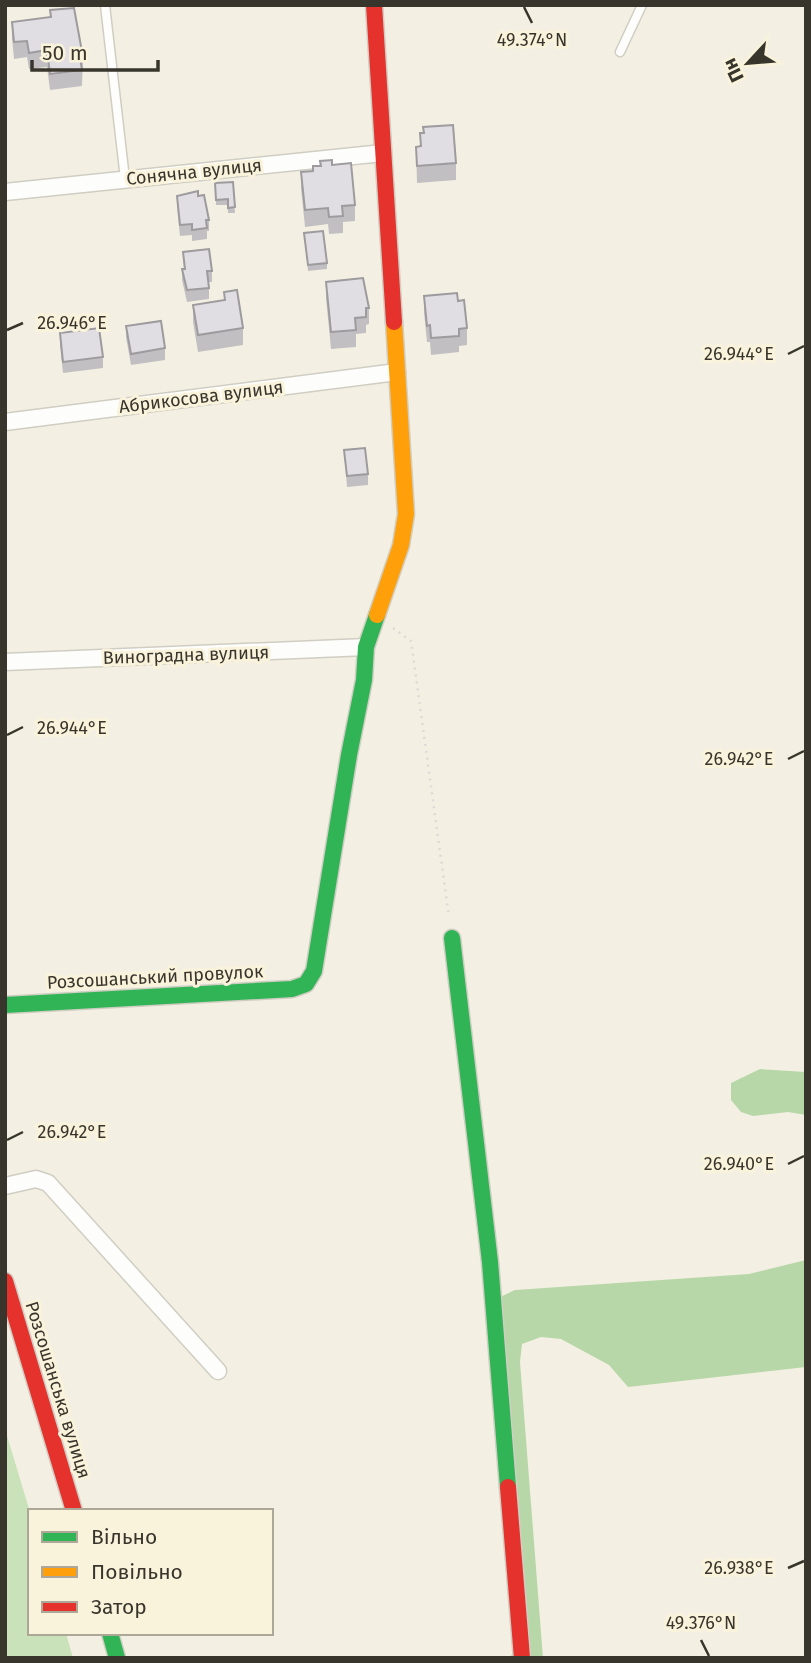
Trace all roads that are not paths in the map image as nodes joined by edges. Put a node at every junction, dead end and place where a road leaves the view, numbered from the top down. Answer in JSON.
{"nodes":[{"id":1,"x":105,"y":5,"type":"edge"},
{"id":2,"x":373,"y":5,"type":"edge"},
{"id":3,"x":642,"y":5,"type":"edge"},
{"id":4,"x":620,"y":52,"type":"dead end"},
{"id":5,"x":383,"y":153,"type":"junction"},
{"id":6,"x":125,"y":179,"type":"junction"},
{"id":7,"x":5,"y":192,"type":"edge"},
{"id":8,"x":397,"y":372,"type":"junction"},
{"id":9,"x":5,"y":422,"type":"edge"},
{"id":10,"x":366,"y":647,"type":"junction"},
{"id":11,"x":5,"y":662,"type":"edge"},
{"id":12,"x":452,"y":938,"type":"road end"},
{"id":13,"x":5,"y":1005,"type":"edge"},
{"id":14,"x":5,"y":1186,"type":"edge"},
{"id":15,"x":5,"y":1281,"type":"edge"},
{"id":16,"x":218,"y":1370,"type":"dead end"},
{"id":17,"x":73,"y":1509,"type":"edge"},
{"id":18,"x":111,"y":1635,"type":"edge"},
{"id":19,"x":117,"y":1658,"type":"edge"},
{"id":20,"x":522,"y":1658,"type":"edge"}],
"edges":[{"from":1,"to":6,"type":"lane"},
{"from":2,"to":5,"type":"street"},
{"from":3,"to":4,"type":"lane"},
{"from":5,"to":6,"type":"street","name":"Сонячна вулиця"},
{"from":5,"to":8,"type":"street"},
{"from":6,"to":7,"type":"street","name":"Сонячна вулиця"},
{"from":8,"to":9,"type":"street","name":"Абрикосова вулиця"},
{"from":8,"to":10,"type":"street"},
{"from":10,"to":11,"type":"street","name":"Виноградна вулиця"},
{"from":10,"to":13,"type":"street","name":"Розсошанський провулок"},
{"from":12,"to":20,"type":"street"},
{"from":14,"to":16,"type":"street"},
{"from":15,"to":17,"type":"street","name":"Розсошанська вулиця"},
{"from":18,"to":19,"type":"street"}]}
